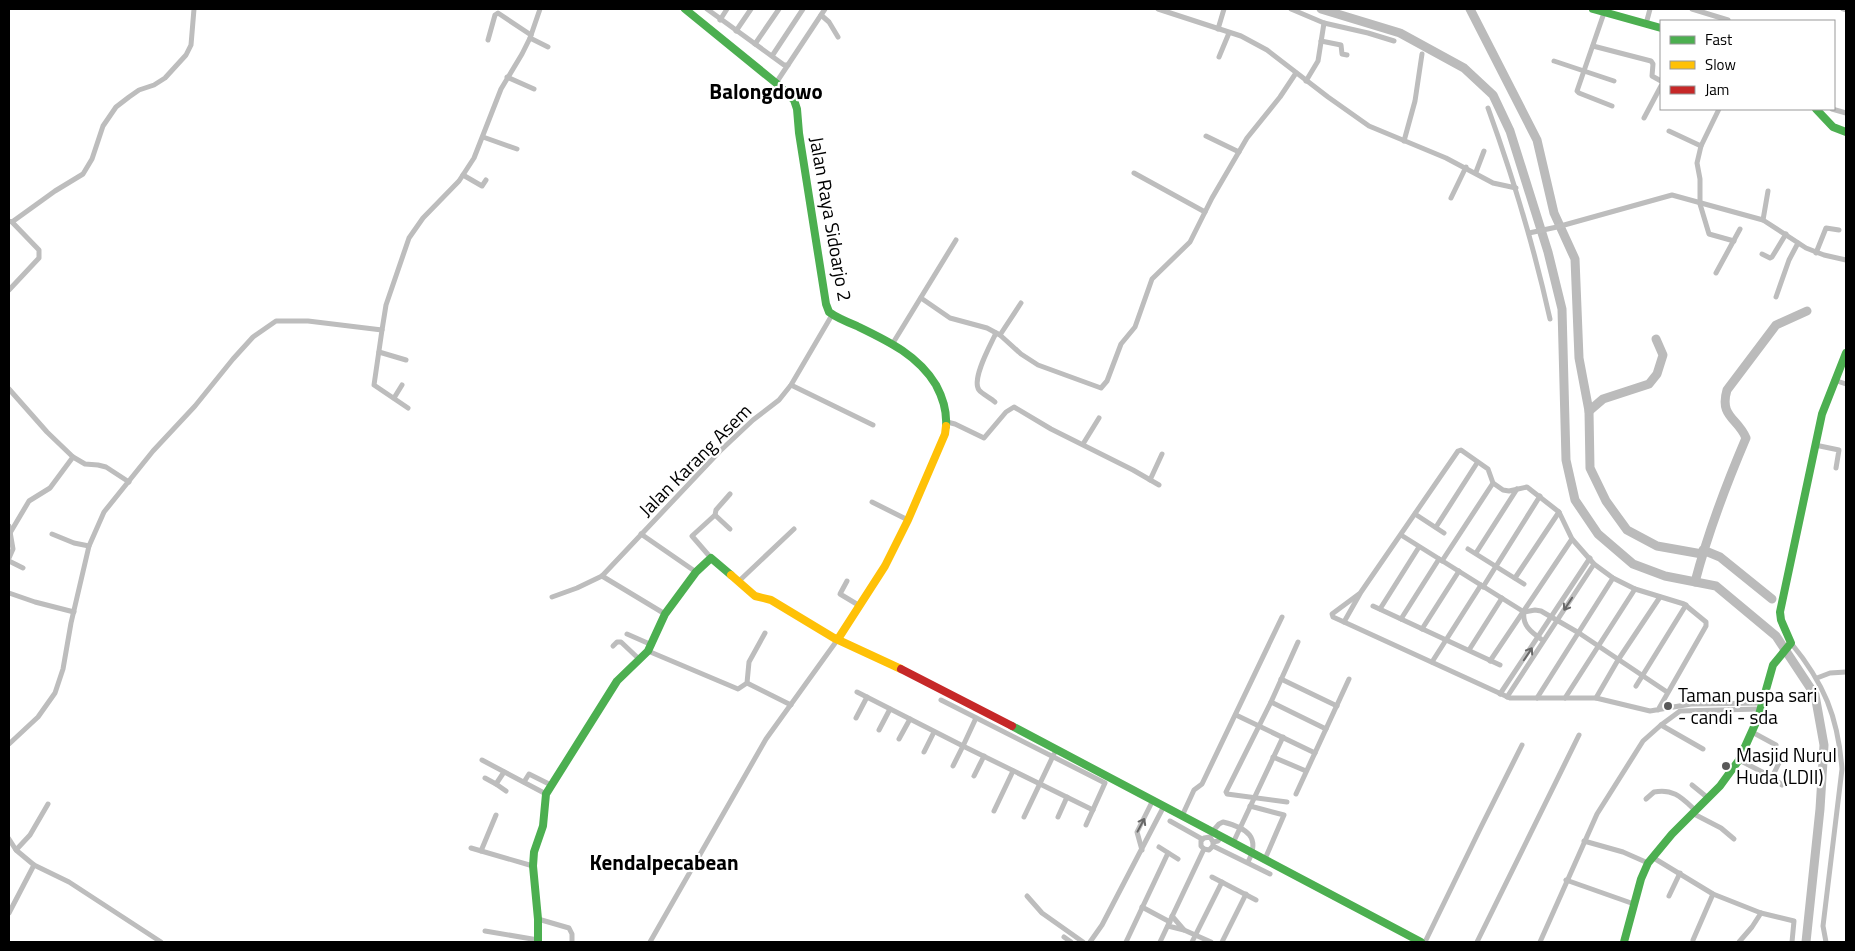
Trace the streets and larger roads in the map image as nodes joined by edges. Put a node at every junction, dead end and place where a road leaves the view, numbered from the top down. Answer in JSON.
{"nodes":[{"id":1,"x":194,"y":9,"type":"edge"},
{"id":2,"x":540,"y":9,"type":"edge"},
{"id":3,"x":685,"y":9,"type":"edge"},
{"id":4,"x":707,"y":9,"type":"edge"},
{"id":5,"x":727,"y":9,"type":"edge"},
{"id":6,"x":751,"y":9,"type":"edge"},
{"id":7,"x":780,"y":9,"type":"edge"},
{"id":8,"x":803,"y":9,"type":"edge"},
{"id":9,"x":825,"y":9,"type":"edge"},
{"id":10,"x":1158,"y":9,"type":"edge"},
{"id":11,"x":1224,"y":9,"type":"edge"},
{"id":12,"x":1291,"y":9,"type":"edge"},
{"id":13,"x":1592,"y":9,"type":"edge"},
{"id":14,"x":1650,"y":9,"type":"edge"},
{"id":15,"x":1692,"y":9,"type":"edge"},
{"id":16,"x":1604,"y":13,"type":"junction"},
{"id":17,"x":821,"y":15,"type":"junction"},
{"id":18,"x":720,"y":20,"type":"junction"},
{"id":19,"x":1728,"y":20,"type":"edge"},
{"id":20,"x":1324,"y":23,"type":"junction"},
{"id":21,"x":1646,"y":24,"type":"junction"},
{"id":22,"x":1660,"y":28,"type":"edge"},
{"id":23,"x":1218,"y":29,"type":"junction"},
{"id":24,"x":736,"y":31,"type":"junction"},
{"id":25,"x":1228,"y":33,"type":"junction"},
{"id":26,"x":531,"y":36,"type":"junction"},
{"id":27,"x":838,"y":37,"type":"dead end"},
{"id":28,"x":488,"y":40,"type":"dead end"},
{"id":29,"x":1321,"y":41,"type":"junction"},
{"id":30,"x":1394,"y":41,"type":"dead end"},
{"id":31,"x":756,"y":44,"type":"junction"},
{"id":32,"x":1593,"y":46,"type":"junction"},
{"id":33,"x":548,"y":47,"type":"dead end"},
{"id":34,"x":1422,"y":54,"type":"dead end"},
{"id":35,"x":1347,"y":55,"type":"dead end"},
{"id":36,"x":772,"y":56,"type":"junction"},
{"id":37,"x":1219,"y":57,"type":"dead end"},
{"id":38,"x":1554,"y":61,"type":"dead end"},
{"id":39,"x":788,"y":65,"type":"junction"},
{"id":40,"x":1584,"y":71,"type":"junction"},
{"id":41,"x":1296,"y":73,"type":"junction"},
{"id":42,"x":507,"y":77,"type":"junction"},
{"id":43,"x":778,"y":80,"type":"junction"},
{"id":44,"x":1306,"y":80,"type":"junction"},
{"id":45,"x":1660,"y":80,"type":"edge"},
{"id":46,"x":1614,"y":81,"type":"dead end"},
{"id":47,"x":534,"y":88,"type":"dead end"},
{"id":48,"x":1660,"y":88,"type":"edge"},
{"id":49,"x":1612,"y":106,"type":"dead end"},
{"id":50,"x":1488,"y":108,"type":"dead end"},
{"id":51,"x":1719,"y":110,"type":"edge"},
{"id":52,"x":1821,"y":110,"type":"edge"},
{"id":53,"x":1644,"y":118,"type":"dead end"},
{"id":54,"x":1669,"y":131,"type":"dead end"},
{"id":55,"x":1846,"y":132,"type":"edge"},
{"id":56,"x":1206,"y":136,"type":"dead end"},
{"id":57,"x":483,"y":137,"type":"junction"},
{"id":58,"x":1404,"y":141,"type":"junction"},
{"id":59,"x":1701,"y":146,"type":"junction"},
{"id":60,"x":517,"y":149,"type":"dead end"},
{"id":61,"x":1239,"y":152,"type":"junction"},
{"id":62,"x":1484,"y":152,"type":"dead end"},
{"id":63,"x":1466,"y":167,"type":"junction"},
{"id":64,"x":1476,"y":172,"type":"junction"},
{"id":65,"x":1134,"y":173,"type":"dead end"},
{"id":66,"x":463,"y":175,"type":"junction"},
{"id":67,"x":486,"y":180,"type":"dead end"},
{"id":68,"x":1516,"y":188,"type":"junction"},
{"id":69,"x":1768,"y":191,"type":"dead end"},
{"id":70,"x":1452,"y":198,"type":"dead end"},
{"id":71,"x":1700,"y":204,"type":"junction"},
{"id":72,"x":1205,"y":212,"type":"junction"},
{"id":73,"x":1763,"y":220,"type":"junction"},
{"id":74,"x":11,"y":222,"type":"edge"},
{"id":75,"x":9,"y":228,"type":"edge"},
{"id":76,"x":1740,"y":229,"type":"dead end"},
{"id":77,"x":1839,"y":230,"type":"dead end"},
{"id":78,"x":1531,"y":232,"type":"junction"},
{"id":79,"x":1786,"y":234,"type":"junction"},
{"id":80,"x":956,"y":240,"type":"dead end"},
{"id":81,"x":1734,"y":241,"type":"junction"},
{"id":82,"x":1798,"y":243,"type":"junction"},
{"id":83,"x":1816,"y":253,"type":"junction"},
{"id":84,"x":1762,"y":254,"type":"dead end"},
{"id":85,"x":1846,"y":260,"type":"edge"},
{"id":86,"x":1716,"y":273,"type":"dead end"},
{"id":87,"x":9,"y":290,"type":"edge"},
{"id":88,"x":921,"y":298,"type":"junction"},
{"id":89,"x":1776,"y":298,"type":"dead end"},
{"id":90,"x":1022,"y":303,"type":"dead end"},
{"id":91,"x":832,"y":314,"type":"junction"},
{"id":92,"x":1550,"y":319,"type":"dead end"},
{"id":93,"x":382,"y":330,"type":"junction"},
{"id":94,"x":998,"y":334,"type":"junction"},
{"id":95,"x":894,"y":341,"type":"junction"},
{"id":96,"x":380,"y":352,"type":"junction"},
{"id":97,"x":1846,"y":353,"type":"edge"},
{"id":98,"x":406,"y":360,"type":"dead end"},
{"id":99,"x":1834,"y":380,"type":"junction"},
{"id":100,"x":1846,"y":384,"type":"edge"},
{"id":101,"x":402,"y":385,"type":"dead end"},
{"id":102,"x":790,"y":385,"type":"junction"},
{"id":103,"x":9,"y":389,"type":"edge"},
{"id":104,"x":394,"y":398,"type":"junction"},
{"id":105,"x":995,"y":402,"type":"dead end"},
{"id":106,"x":408,"y":408,"type":"dead end"},
{"id":107,"x":1099,"y":418,"type":"dead end"},
{"id":108,"x":951,"y":423,"type":"junction"},
{"id":109,"x":873,"y":424,"type":"dead end"},
{"id":110,"x":1084,"y":444,"type":"junction"},
{"id":111,"x":1815,"y":445,"type":"junction"},
{"id":112,"x":1162,"y":454,"type":"dead end"},
{"id":113,"x":74,"y":457,"type":"junction"},
{"id":114,"x":1477,"y":463,"type":"junction"},
{"id":115,"x":1836,"y":468,"type":"dead end"},
{"id":116,"x":1150,"y":480,"type":"junction"},
{"id":117,"x":128,"y":482,"type":"junction"},
{"id":118,"x":1493,"y":483,"type":"junction"},
{"id":119,"x":1160,"y":486,"type":"dead end"},
{"id":120,"x":1517,"y":489,"type":"junction"},
{"id":121,"x":730,"y":494,"type":"dead end"},
{"id":122,"x":1540,"y":496,"type":"junction"},
{"id":123,"x":872,"y":502,"type":"dead end"},
{"id":124,"x":1559,"y":512,"type":"junction"},
{"id":125,"x":1415,"y":514,"type":"junction"},
{"id":126,"x":715,"y":515,"type":"junction"},
{"id":127,"x":908,"y":520,"type":"junction"},
{"id":128,"x":9,"y":526,"type":"edge"},
{"id":129,"x":1436,"y":527,"type":"junction"},
{"id":130,"x":794,"y":528,"type":"dead end"},
{"id":131,"x":730,"y":529,"type":"dead end"},
{"id":132,"x":10,"y":533,"type":"edge"},
{"id":133,"x":1444,"y":533,"type":"dead end"},
{"id":134,"x":52,"y":534,"type":"dead end"},
{"id":135,"x":641,"y":534,"type":"junction"},
{"id":136,"x":1401,"y":535,"type":"junction"},
{"id":137,"x":1572,"y":539,"type":"junction"},
{"id":138,"x":89,"y":546,"type":"junction"},
{"id":139,"x":1419,"y":548,"type":"junction"},
{"id":140,"x":1468,"y":549,"type":"dead end"},
{"id":141,"x":1476,"y":553,"type":"junction"},
{"id":142,"x":711,"y":558,"type":"junction"},
{"id":143,"x":1590,"y":558,"type":"junction"},
{"id":144,"x":9,"y":560,"type":"edge"},
{"id":145,"x":1441,"y":560,"type":"junction"},
{"id":146,"x":1594,"y":564,"type":"junction"},
{"id":147,"x":1496,"y":567,"type":"junction"},
{"id":148,"x":23,"y":568,"type":"dead end"},
{"id":149,"x":1458,"y":571,"type":"junction"},
{"id":150,"x":696,"y":572,"type":"junction"},
{"id":151,"x":602,"y":576,"type":"junction"},
{"id":152,"x":1515,"y":578,"type":"junction"},
{"id":153,"x":1613,"y":578,"type":"junction"},
{"id":154,"x":847,"y":581,"type":"dead end"},
{"id":155,"x":738,"y":582,"type":"junction"},
{"id":156,"x":1524,"y":584,"type":"dead end"},
{"id":157,"x":1482,"y":586,"type":"junction"},
{"id":158,"x":1635,"y":589,"type":"junction"},
{"id":159,"x":1361,"y":592,"type":"junction"},
{"id":160,"x":9,"y":593,"type":"edge"},
{"id":161,"x":552,"y":597,"type":"dead end"},
{"id":162,"x":1660,"y":597,"type":"junction"},
{"id":163,"x":1502,"y":598,"type":"junction"},
{"id":164,"x":1686,"y":605,"type":"junction"},
{"id":165,"x":860,"y":606,"type":"junction"},
{"id":166,"x":1373,"y":606,"type":"dead end"},
{"id":167,"x":1380,"y":609,"type":"junction"},
{"id":168,"x":1523,"y":611,"type":"junction"},
{"id":169,"x":74,"y":612,"type":"junction"},
{"id":170,"x":665,"y":614,"type":"junction"},
{"id":171,"x":1282,"y":617,"type":"dead end"},
{"id":172,"x":1552,"y":617,"type":"junction"},
{"id":173,"x":1401,"y":619,"type":"junction"},
{"id":174,"x":1557,"y":620,"type":"junction"},
{"id":175,"x":1344,"y":622,"type":"junction"},
{"id":176,"x":1422,"y":629,"type":"junction"},
{"id":177,"x":765,"y":633,"type":"dead end"},
{"id":178,"x":1578,"y":633,"type":"junction"},
{"id":179,"x":627,"y":634,"type":"dead end"},
{"id":180,"x":1538,"y":638,"type":"junction"},
{"id":181,"x":838,"y":639,"type":"junction"},
{"id":182,"x":1445,"y":639,"type":"junction"},
{"id":183,"x":1298,"y":642,"type":"dead end"},
{"id":184,"x":1544,"y":642,"type":"junction"},
{"id":185,"x":613,"y":646,"type":"dead end"},
{"id":186,"x":1789,"y":646,"type":"junction"},
{"id":187,"x":650,"y":648,"type":"junction"},
{"id":188,"x":1599,"y":648,"type":"junction"},
{"id":189,"x":1469,"y":650,"type":"junction"},
{"id":190,"x":639,"y":659,"type":"junction"},
{"id":191,"x":1490,"y":660,"type":"junction"},
{"id":192,"x":1618,"y":660,"type":"junction"},
{"id":193,"x":1432,"y":662,"type":"junction"},
{"id":194,"x":1500,"y":665,"type":"dead end"},
{"id":195,"x":1846,"y":672,"type":"edge"},
{"id":196,"x":1643,"y":676,"type":"junction"},
{"id":197,"x":1817,"y":678,"type":"junction"},
{"id":198,"x":1281,"y":679,"type":"junction"},
{"id":199,"x":1350,"y":679,"type":"dead end"},
{"id":200,"x":747,"y":683,"type":"junction"},
{"id":201,"x":1636,"y":686,"type":"dead end"},
{"id":202,"x":857,"y":692,"type":"dead end"},
{"id":203,"x":1667,"y":692,"type":"junction"},
{"id":204,"x":1500,"y":694,"type":"junction"},
{"id":205,"x":867,"y":697,"type":"junction"},
{"id":206,"x":1507,"y":697,"type":"junction"},
{"id":207,"x":1537,"y":698,"type":"junction"},
{"id":208,"x":1565,"y":698,"type":"junction"},
{"id":209,"x":1596,"y":698,"type":"junction"},
{"id":210,"x":940,"y":700,"type":"dead end"},
{"id":211,"x":1271,"y":702,"type":"junction"},
{"id":212,"x":791,"y":705,"type":"junction"},
{"id":213,"x":1337,"y":706,"type":"junction"},
{"id":214,"x":1761,"y":706,"type":"junction"},
{"id":215,"x":1673,"y":708,"type":"junction"},
{"id":216,"x":890,"y":709,"type":"junction"},
{"id":217,"x":1658,"y":710,"type":"junction"},
{"id":218,"x":1236,"y":715,"type":"junction"},
{"id":219,"x":856,"y":718,"type":"dead end"},
{"id":220,"x":976,"y":718,"type":"junction"},
{"id":221,"x":910,"y":719,"type":"junction"},
{"id":222,"x":1260,"y":725,"type":"junction"},
{"id":223,"x":1661,"y":725,"type":"junction"},
{"id":224,"x":1326,"y":729,"type":"junction"},
{"id":225,"x":878,"y":730,"type":"dead end"},
{"id":226,"x":934,"y":732,"type":"junction"},
{"id":227,"x":1752,"y":732,"type":"junction"},
{"id":228,"x":1578,"y":736,"type":"dead end"},
{"id":229,"x":1283,"y":737,"type":"junction"},
{"id":230,"x":899,"y":739,"type":"dead end"},
{"id":231,"x":9,"y":744,"type":"edge"},
{"id":232,"x":1522,"y":745,"type":"dead end"},
{"id":233,"x":1776,"y":745,"type":"dead end"},
{"id":234,"x":963,"y":746,"type":"junction"},
{"id":235,"x":1703,"y":749,"type":"dead end"},
{"id":236,"x":924,"y":752,"type":"dead end"},
{"id":237,"x":1054,"y":753,"type":"junction"},
{"id":238,"x":1315,"y":753,"type":"junction"},
{"id":239,"x":984,"y":756,"type":"junction"},
{"id":240,"x":1274,"y":757,"type":"junction"},
{"id":241,"x":1782,"y":757,"type":"dead end"},
{"id":242,"x":482,"y":760,"type":"dead end"},
{"id":243,"x":1738,"y":760,"type":"junction"},
{"id":244,"x":953,"y":766,"type":"dead end"},
{"id":245,"x":1013,"y":771,"type":"junction"},
{"id":246,"x":1306,"y":771,"type":"junction"},
{"id":247,"x":504,"y":772,"type":"junction"},
{"id":248,"x":974,"y":776,"type":"dead end"},
{"id":249,"x":1772,"y":777,"type":"junction"},
{"id":250,"x":485,"y":778,"type":"dead end"},
{"id":251,"x":1107,"y":780,"type":"junction"},
{"id":252,"x":524,"y":782,"type":"junction"},
{"id":253,"x":496,"y":784,"type":"junction"},
{"id":254,"x":1039,"y":784,"type":"junction"},
{"id":255,"x":551,"y":785,"type":"junction"},
{"id":256,"x":1692,"y":785,"type":"dead end"},
{"id":257,"x":1782,"y":785,"type":"dead end"},
{"id":258,"x":506,"y":791,"type":"dead end"},
{"id":259,"x":546,"y":794,"type":"junction"},
{"id":260,"x":1296,"y":794,"type":"dead end"},
{"id":261,"x":1067,"y":797,"type":"junction"},
{"id":262,"x":1708,"y":798,"type":"junction"},
{"id":263,"x":1153,"y":800,"type":"junction"},
{"id":264,"x":1646,"y":800,"type":"dead end"},
{"id":265,"x":1252,"y":802,"type":"junction"},
{"id":266,"x":1287,"y":802,"type":"dead end"},
{"id":267,"x":48,"y":804,"type":"dead end"},
{"id":268,"x":1164,"y":806,"type":"junction"},
{"id":269,"x":1093,"y":810,"type":"junction"},
{"id":270,"x":994,"y":811,"type":"dead end"},
{"id":271,"x":1694,"y":812,"type":"junction"},
{"id":272,"x":496,"y":815,"type":"dead end"},
{"id":273,"x":1024,"y":816,"type":"dead end"},
{"id":274,"x":1182,"y":816,"type":"junction"},
{"id":275,"x":1058,"y":817,"type":"dead end"},
{"id":276,"x":1170,"y":821,"type":"dead end"},
{"id":277,"x":1086,"y":824,"type":"dead end"},
{"id":278,"x":1240,"y":828,"type":"junction"},
{"id":279,"x":1209,"y":830,"type":"junction"},
{"id":280,"x":1221,"y":837,"type":"junction"},
{"id":281,"x":1203,"y":838,"type":"junction"},
{"id":282,"x":9,"y":839,"type":"edge"},
{"id":283,"x":1734,"y":839,"type":"dead end"},
{"id":284,"x":1584,"y":840,"type":"junction"},
{"id":285,"x":1233,"y":843,"type":"junction"},
{"id":286,"x":1213,"y":844,"type":"junction"},
{"id":287,"x":1159,"y":847,"type":"dead end"},
{"id":288,"x":471,"y":848,"type":"dead end"},
{"id":289,"x":1204,"y":849,"type":"junction"},
{"id":290,"x":16,"y":850,"type":"junction"},
{"id":291,"x":1142,"y":850,"type":"junction"},
{"id":292,"x":480,"y":851,"type":"junction"},
{"id":293,"x":1168,"y":853,"type":"junction"},
{"id":294,"x":1253,"y":853,"type":"junction"},
{"id":295,"x":1178,"y":859,"type":"dead end"},
{"id":296,"x":1265,"y":859,"type":"junction"},
{"id":297,"x":1650,"y":860,"type":"junction"},
{"id":298,"x":1248,"y":862,"type":"junction"},
{"id":299,"x":34,"y":865,"type":"junction"},
{"id":300,"x":532,"y":866,"type":"junction"},
{"id":301,"x":1680,"y":873,"type":"junction"},
{"id":302,"x":1270,"y":874,"type":"dead end"},
{"id":303,"x":1212,"y":877,"type":"dead end"},
{"id":304,"x":1566,"y":880,"type":"junction"},
{"id":305,"x":1222,"y":882,"type":"junction"},
{"id":306,"x":1246,"y":894,"type":"junction"},
{"id":307,"x":1713,"y":894,"type":"junction"},
{"id":308,"x":1027,"y":896,"type":"dead end"},
{"id":309,"x":1669,"y":896,"type":"dead end"},
{"id":310,"x":1256,"y":900,"type":"dead end"},
{"id":311,"x":1634,"y":904,"type":"junction"},
{"id":312,"x":1142,"y":907,"type":"junction"},
{"id":313,"x":9,"y":913,"type":"edge"},
{"id":314,"x":1761,"y":913,"type":"junction"},
{"id":315,"x":538,"y":919,"type":"junction"},
{"id":316,"x":1170,"y":922,"type":"junction"},
{"id":317,"x":1184,"y":930,"type":"junction"},
{"id":318,"x":485,"y":931,"type":"dead end"},
{"id":319,"x":1196,"y":935,"type":"junction"},
{"id":320,"x":1064,"y":937,"type":"dead end"},
{"id":321,"x":1693,"y":940,"type":"dead end"},
{"id":322,"x":538,"y":941,"type":"edge"},
{"id":323,"x":161,"y":942,"type":"edge"},
{"id":324,"x":572,"y":942,"type":"edge"},
{"id":325,"x":650,"y":942,"type":"edge"},
{"id":326,"x":1071,"y":942,"type":"edge"},
{"id":327,"x":1083,"y":942,"type":"edge"},
{"id":328,"x":1090,"y":942,"type":"edge"},
{"id":329,"x":1126,"y":942,"type":"edge"},
{"id":330,"x":1160,"y":942,"type":"edge"},
{"id":331,"x":1192,"y":942,"type":"edge"},
{"id":332,"x":1211,"y":942,"type":"edge"},
{"id":333,"x":1222,"y":942,"type":"edge"},
{"id":334,"x":1421,"y":942,"type":"edge"},
{"id":335,"x":1477,"y":942,"type":"edge"},
{"id":336,"x":1540,"y":942,"type":"edge"},
{"id":337,"x":1624,"y":942,"type":"edge"},
{"id":338,"x":1739,"y":942,"type":"edge"},
{"id":339,"x":1792,"y":942,"type":"edge"},
{"id":340,"x":1826,"y":942,"type":"edge"}],
"edges":[{"from":1,"to":74,"type":"street"},
{"from":2,"to":26,"type":"street"},
{"from":3,"to":43,"type":"street","name":"Jalan Raya Sidoarjo 2"},
{"from":4,"to":18,"type":"street"},
{"from":5,"to":18,"type":"street"},
{"from":6,"to":24,"type":"street"},
{"from":7,"to":31,"type":"street"},
{"from":8,"to":36,"type":"street"},
{"from":9,"to":17,"type":"street"},
{"from":10,"to":23,"type":"street"},
{"from":11,"to":23,"type":"street"},
{"from":12,"to":20,"type":"street"},
{"from":13,"to":16,"type":"street"},
{"from":14,"to":21,"type":"street"},
{"from":15,"to":19,"type":"street"},
{"from":16,"to":21,"type":"street"},
{"from":16,"to":32,"type":"street"},
{"from":17,"to":27,"type":"street"},
{"from":17,"to":39,"type":"street"},
{"from":18,"to":24,"type":"street"},
{"from":20,"to":29,"type":"street"},
{"from":20,"to":30,"type":"street"},
{"from":21,"to":22,"type":"street"},
{"from":23,"to":25,"type":"street"},
{"from":24,"to":31,"type":"street"},
{"from":25,"to":37,"type":"street"},
{"from":25,"to":41,"type":"street"},
{"from":26,"to":28,"type":"street"},
{"from":26,"to":33,"type":"street"},
{"from":26,"to":42,"type":"street"},
{"from":29,"to":35,"type":"street"},
{"from":29,"to":44,"type":"street"},
{"from":31,"to":36,"type":"street"},
{"from":32,"to":40,"type":"street"},
{"from":32,"to":45,"type":"street"},
{"from":34,"to":58,"type":"street"},
{"from":36,"to":39,"type":"street"},
{"from":38,"to":40,"type":"street"},
{"from":39,"to":43,"type":"street"},
{"from":40,"to":46,"type":"street"},
{"from":40,"to":49,"type":"street"},
{"from":41,"to":44,"type":"street"},
{"from":41,"to":61,"type":"street"},
{"from":42,"to":47,"type":"street"},
{"from":42,"to":57,"type":"street"},
{"from":43,"to":91,"type":"street","name":"Jalan Raya Sidoarjo 2"},
{"from":44,"to":58,"type":"street"},
{"from":48,"to":53,"type":"street"},
{"from":50,"to":68,"type":"street"},
{"from":51,"to":59,"type":"street"},
{"from":52,"to":55,"type":"street"},
{"from":54,"to":59,"type":"street"},
{"from":56,"to":61,"type":"street"},
{"from":57,"to":60,"type":"street"},
{"from":57,"to":66,"type":"street"},
{"from":58,"to":63,"type":"street"},
{"from":59,"to":71,"type":"street"},
{"from":61,"to":72,"type":"street"},
{"from":62,"to":64,"type":"street"},
{"from":63,"to":64,"type":"street"},
{"from":63,"to":70,"type":"street"},
{"from":64,"to":68,"type":"street"},
{"from":65,"to":72,"type":"street"},
{"from":66,"to":67,"type":"street"},
{"from":66,"to":93,"type":"street"},
{"from":68,"to":78,"type":"street"},
{"from":69,"to":73,"type":"street"},
{"from":71,"to":73,"type":"street"},
{"from":71,"to":78,"type":"street"},
{"from":71,"to":81,"type":"street"},
{"from":72,"to":94,"type":"street"},
{"from":73,"to":79,"type":"street"},
{"from":74,"to":75,"type":"street"},
{"from":74,"to":87,"type":"street"},
{"from":76,"to":81,"type":"street"},
{"from":77,"to":83,"type":"street"},
{"from":78,"to":92,"type":"street"},
{"from":79,"to":82,"type":"street"},
{"from":79,"to":84,"type":"street"},
{"from":80,"to":88,"type":"street"},
{"from":81,"to":86,"type":"street"},
{"from":82,"to":83,"type":"street"},
{"from":82,"to":89,"type":"street"},
{"from":83,"to":85,"type":"street"},
{"from":88,"to":94,"type":"street"},
{"from":88,"to":95,"type":"street"},
{"from":90,"to":94,"type":"street"},
{"from":91,"to":95,"type":"street","name":"Jalan Raya Sidoarjo 2"},
{"from":91,"to":102,"type":"street","name":"Jalan Karang Asem"},
{"from":93,"to":96,"type":"street"},
{"from":93,"to":117,"type":"street"},
{"from":94,"to":105,"type":"street"},
{"from":95,"to":108,"type":"street","name":"Jalan Raya Sidoarjo 2"},
{"from":96,"to":98,"type":"street"},
{"from":96,"to":104,"type":"street"},
{"from":97,"to":99,"type":"street"},
{"from":99,"to":100,"type":"street"},
{"from":99,"to":111,"type":"street"},
{"from":101,"to":104,"type":"street"},
{"from":102,"to":109,"type":"street"},
{"from":102,"to":135,"type":"street","name":"Jalan Karang Asem"},
{"from":103,"to":113,"type":"street"},
{"from":104,"to":106,"type":"street"},
{"from":107,"to":110,"type":"street"},
{"from":108,"to":110,"type":"street"},
{"from":108,"to":127,"type":"street","name":"Jalan Raya Sidoarjo 2"},
{"from":110,"to":116,"type":"street"},
{"from":111,"to":115,"type":"street"},
{"from":111,"to":186,"type":"street"},
{"from":112,"to":116,"type":"street"},
{"from":113,"to":117,"type":"street"},
{"from":113,"to":132,"type":"street"},
{"from":114,"to":118,"type":"street"},
{"from":114,"to":125,"type":"street"},
{"from":114,"to":129,"type":"street"},
{"from":116,"to":119,"type":"street"},
{"from":117,"to":138,"type":"street"},
{"from":118,"to":120,"type":"street"},
{"from":118,"to":145,"type":"street"},
{"from":120,"to":122,"type":"street"},
{"from":120,"to":141,"type":"street"},
{"from":121,"to":126,"type":"street"},
{"from":122,"to":124,"type":"street"},
{"from":122,"to":147,"type":"street"},
{"from":123,"to":127,"type":"street"},
{"from":124,"to":137,"type":"street"},
{"from":124,"to":152,"type":"street"},
{"from":125,"to":129,"type":"street"},
{"from":125,"to":136,"type":"street"},
{"from":126,"to":131,"type":"street"},
{"from":126,"to":142,"type":"street"},
{"from":127,"to":165,"type":"street","name":"Jalan Raya Sidoarjo 2"},
{"from":128,"to":132,"type":"street"},
{"from":129,"to":133,"type":"street"},
{"from":130,"to":155,"type":"street"},
{"from":132,"to":144,"type":"street"},
{"from":134,"to":138,"type":"street"},
{"from":135,"to":150,"type":"street"},
{"from":135,"to":151,"type":"street","name":"Jalan Karang Asem"},
{"from":136,"to":139,"type":"street"},
{"from":136,"to":159,"type":"street"},
{"from":137,"to":143,"type":"street"},
{"from":137,"to":168,"type":"street"},
{"from":138,"to":169,"type":"street"},
{"from":139,"to":145,"type":"street"},
{"from":139,"to":167,"type":"street"},
{"from":140,"to":141,"type":"street"},
{"from":141,"to":147,"type":"street"},
{"from":142,"to":150,"type":"street"},
{"from":142,"to":155,"type":"street"},
{"from":143,"to":146,"type":"street"},
{"from":143,"to":172,"type":"street"},
{"from":144,"to":148,"type":"street"},
{"from":145,"to":149,"type":"street"},
{"from":145,"to":173,"type":"street"},
{"from":146,"to":153,"type":"street"},
{"from":146,"to":174,"type":"street","one_way":true},
{"from":147,"to":152,"type":"street"},
{"from":147,"to":157,"type":"street"},
{"from":149,"to":157,"type":"street"},
{"from":149,"to":176,"type":"street"},
{"from":150,"to":170,"type":"street"},
{"from":151,"to":161,"type":"street","name":"Jalan Karang Asem"},
{"from":151,"to":170,"type":"street"},
{"from":152,"to":156,"type":"street"},
{"from":153,"to":158,"type":"street"},
{"from":153,"to":178,"type":"street"},
{"from":154,"to":165,"type":"street"},
{"from":155,"to":181,"type":"street"},
{"from":157,"to":163,"type":"street"},
{"from":157,"to":182,"type":"street"},
{"from":158,"to":162,"type":"street"},
{"from":158,"to":188,"type":"street"},
{"from":159,"to":175,"type":"street"},
{"from":159,"to":175,"type":"street"},
{"from":160,"to":169,"type":"street"},
{"from":162,"to":164,"type":"street"},
{"from":162,"to":192,"type":"street"},
{"from":163,"to":168,"type":"street"},
{"from":163,"to":189,"type":"street"},
{"from":164,"to":196,"type":"street"},
{"from":164,"to":203,"type":"street"},
{"from":165,"to":181,"type":"street","name":"Jalan Raya Sidoarjo 2"},
{"from":166,"to":167,"type":"street"},
{"from":167,"to":173,"type":"street"},
{"from":168,"to":172,"type":"street"},
{"from":168,"to":180,"type":"street"},
{"from":168,"to":191,"type":"street"},
{"from":169,"to":231,"type":"street"},
{"from":170,"to":187,"type":"street"},
{"from":171,"to":218,"type":"street"},
{"from":172,"to":174,"type":"street"},
{"from":172,"to":180,"type":"street"},
{"from":173,"to":176,"type":"street"},
{"from":174,"to":178,"type":"street"},
{"from":174,"to":184,"type":"street"},
{"from":175,"to":193,"type":"street"},
{"from":176,"to":182,"type":"street"},
{"from":177,"to":200,"type":"street"},
{"from":178,"to":188,"type":"street"},
{"from":178,"to":207,"type":"street"},
{"from":179,"to":187,"type":"street"},
{"from":180,"to":184,"type":"street"},
{"from":204,"to":180,"type":"street","one_way":true},
{"from":181,"to":212,"type":"street"},
{"from":181,"to":237,"type":"street"},
{"from":182,"to":189,"type":"street"},
{"from":182,"to":193,"type":"street"},
{"from":183,"to":198,"type":"street"},
{"from":184,"to":206,"type":"street"},
{"from":185,"to":190,"type":"street"},
{"from":186,"to":197,"type":"street"},
{"from":186,"to":214,"type":"street"},
{"from":187,"to":190,"type":"street"},
{"from":187,"to":200,"type":"street"},
{"from":188,"to":192,"type":"street"},
{"from":188,"to":208,"type":"street"},
{"from":189,"to":191,"type":"street"},
{"from":190,"to":255,"type":"street"},
{"from":191,"to":194,"type":"street"},
{"from":192,"to":196,"type":"street"},
{"from":192,"to":209,"type":"street"},
{"from":193,"to":204,"type":"street"},
{"from":195,"to":197,"type":"street"},
{"from":196,"to":201,"type":"street"},
{"from":196,"to":203,"type":"street"},
{"from":197,"to":340,"type":"street"},
{"from":198,"to":211,"type":"street"},
{"from":198,"to":213,"type":"street"},
{"from":199,"to":213,"type":"street"},
{"from":200,"to":212,"type":"street"},
{"from":202,"to":205,"type":"street"},
{"from":203,"to":217,"type":"street"},
{"from":204,"to":206,"type":"street"},
{"from":205,"to":216,"type":"street"},
{"from":205,"to":219,"type":"street"},
{"from":206,"to":207,"type":"street"},
{"from":207,"to":208,"type":"street"},
{"from":208,"to":209,"type":"street"},
{"from":209,"to":217,"type":"street"},
{"from":210,"to":220,"type":"street"},
{"from":211,"to":222,"type":"street"},
{"from":211,"to":224,"type":"street"},
{"from":212,"to":325,"type":"street"},
{"from":213,"to":224,"type":"street"},
{"from":214,"to":215,"type":"street"},
{"from":214,"to":227,"type":"street"},
{"from":215,"to":217,"type":"street"},
{"from":215,"to":223,"type":"street"},
{"from":216,"to":221,"type":"street"},
{"from":216,"to":225,"type":"street"},
{"from":218,"to":222,"type":"street"},
{"from":218,"to":274,"type":"street"},
{"from":220,"to":234,"type":"street"},
{"from":220,"to":237,"type":"street"},
{"from":221,"to":226,"type":"street"},
{"from":221,"to":230,"type":"street"},
{"from":222,"to":229,"type":"street"},
{"from":222,"to":265,"type":"street"},
{"from":223,"to":235,"type":"street"},
{"from":223,"to":284,"type":"street"},
{"from":224,"to":238,"type":"street"},
{"from":226,"to":234,"type":"street"},
{"from":226,"to":236,"type":"street"},
{"from":227,"to":233,"type":"street"},
{"from":227,"to":243,"type":"street"},
{"from":228,"to":335,"type":"street"},
{"from":229,"to":238,"type":"street"},
{"from":229,"to":240,"type":"street"},
{"from":232,"to":334,"type":"street"},
{"from":234,"to":239,"type":"street"},
{"from":234,"to":244,"type":"street"},
{"from":237,"to":251,"type":"street"},
{"from":237,"to":254,"type":"street"},
{"from":238,"to":246,"type":"street"},
{"from":239,"to":245,"type":"street"},
{"from":239,"to":248,"type":"street"},
{"from":240,"to":246,"type":"street"},
{"from":240,"to":265,"type":"street"},
{"from":241,"to":249,"type":"street"},
{"from":242,"to":247,"type":"street"},
{"from":243,"to":249,"type":"street"},
{"from":243,"to":262,"type":"street"},
{"from":245,"to":254,"type":"street"},
{"from":245,"to":270,"type":"street"},
{"from":246,"to":260,"type":"street"},
{"from":247,"to":252,"type":"street"},
{"from":247,"to":253,"type":"street"},
{"from":249,"to":257,"type":"street"},
{"from":250,"to":253,"type":"street"},
{"from":251,"to":263,"type":"street"},
{"from":251,"to":269,"type":"street"},
{"from":252,"to":255,"type":"street"},
{"from":252,"to":259,"type":"street"},
{"from":253,"to":258,"type":"street"},
{"from":254,"to":261,"type":"street"},
{"from":254,"to":273,"type":"street"},
{"from":255,"to":259,"type":"street"},
{"from":256,"to":262,"type":"street"},
{"from":259,"to":300,"type":"street"},
{"from":261,"to":269,"type":"street"},
{"from":261,"to":275,"type":"street"},
{"from":262,"to":271,"type":"street"},
{"from":263,"to":268,"type":"street"},
{"from":291,"to":263,"type":"street","one_way":true},
{"from":264,"to":271,"type":"street"},
{"from":265,"to":266,"type":"street"},
{"from":265,"to":278,"type":"street"},
{"from":265,"to":296,"type":"street"},
{"from":267,"to":290,"type":"street"},
{"from":268,"to":274,"type":"street"},
{"from":268,"to":291,"type":"street"},
{"from":269,"to":277,"type":"street"},
{"from":271,"to":283,"type":"street"},
{"from":271,"to":297,"type":"street"},
{"from":272,"to":292,"type":"street"},
{"from":274,"to":279,"type":"street"},
{"from":276,"to":281,"type":"street"},
{"from":278,"to":279,"type":"street"},
{"from":278,"to":285,"type":"street"},
{"from":278,"to":294,"type":"street"},
{"from":279,"to":280,"type":"street"},
{"from":279,"to":281,"type":"street"},
{"from":280,"to":285,"type":"street"},
{"from":280,"to":286,"type":"street"},
{"from":281,"to":286,"type":"street"},
{"from":281,"to":289,"type":"street"},
{"from":282,"to":290,"type":"street"},
{"from":284,"to":297,"type":"street"},
{"from":284,"to":304,"type":"street"},
{"from":285,"to":294,"type":"street"},
{"from":286,"to":289,"type":"street"},
{"from":286,"to":298,"type":"street"},
{"from":287,"to":293,"type":"street"},
{"from":288,"to":292,"type":"street"},
{"from":289,"to":316,"type":"street"},
{"from":290,"to":299,"type":"street"},
{"from":291,"to":328,"type":"street"},
{"from":292,"to":300,"type":"street"},
{"from":293,"to":295,"type":"street"},
{"from":293,"to":312,"type":"street"},
{"from":294,"to":296,"type":"street"},
{"from":294,"to":298,"type":"street"},
{"from":296,"to":334,"type":"street"},
{"from":297,"to":301,"type":"street"},
{"from":297,"to":311,"type":"street"},
{"from":298,"to":302,"type":"street"},
{"from":299,"to":313,"type":"street"},
{"from":299,"to":323,"type":"street"},
{"from":300,"to":315,"type":"street"},
{"from":301,"to":307,"type":"street"},
{"from":301,"to":309,"type":"street"},
{"from":303,"to":305,"type":"street"},
{"from":304,"to":311,"type":"street"},
{"from":304,"to":336,"type":"street"},
{"from":305,"to":306,"type":"street"},
{"from":305,"to":319,"type":"street"},
{"from":306,"to":310,"type":"street"},
{"from":306,"to":333,"type":"street"},
{"from":307,"to":314,"type":"street"},
{"from":307,"to":321,"type":"street"},
{"from":308,"to":327,"type":"street"},
{"from":311,"to":337,"type":"street"},
{"from":312,"to":316,"type":"street"},
{"from":312,"to":329,"type":"street"},
{"from":314,"to":338,"type":"street"},
{"from":314,"to":339,"type":"street"},
{"from":315,"to":322,"type":"street"},
{"from":315,"to":324,"type":"street"},
{"from":316,"to":317,"type":"street"},
{"from":316,"to":317,"type":"street"},
{"from":316,"to":330,"type":"street"},
{"from":317,"to":319,"type":"street"},
{"from":318,"to":322,"type":"street"},
{"from":319,"to":331,"type":"street"},
{"from":319,"to":332,"type":"street"},
{"from":320,"to":326,"type":"street"}]}
